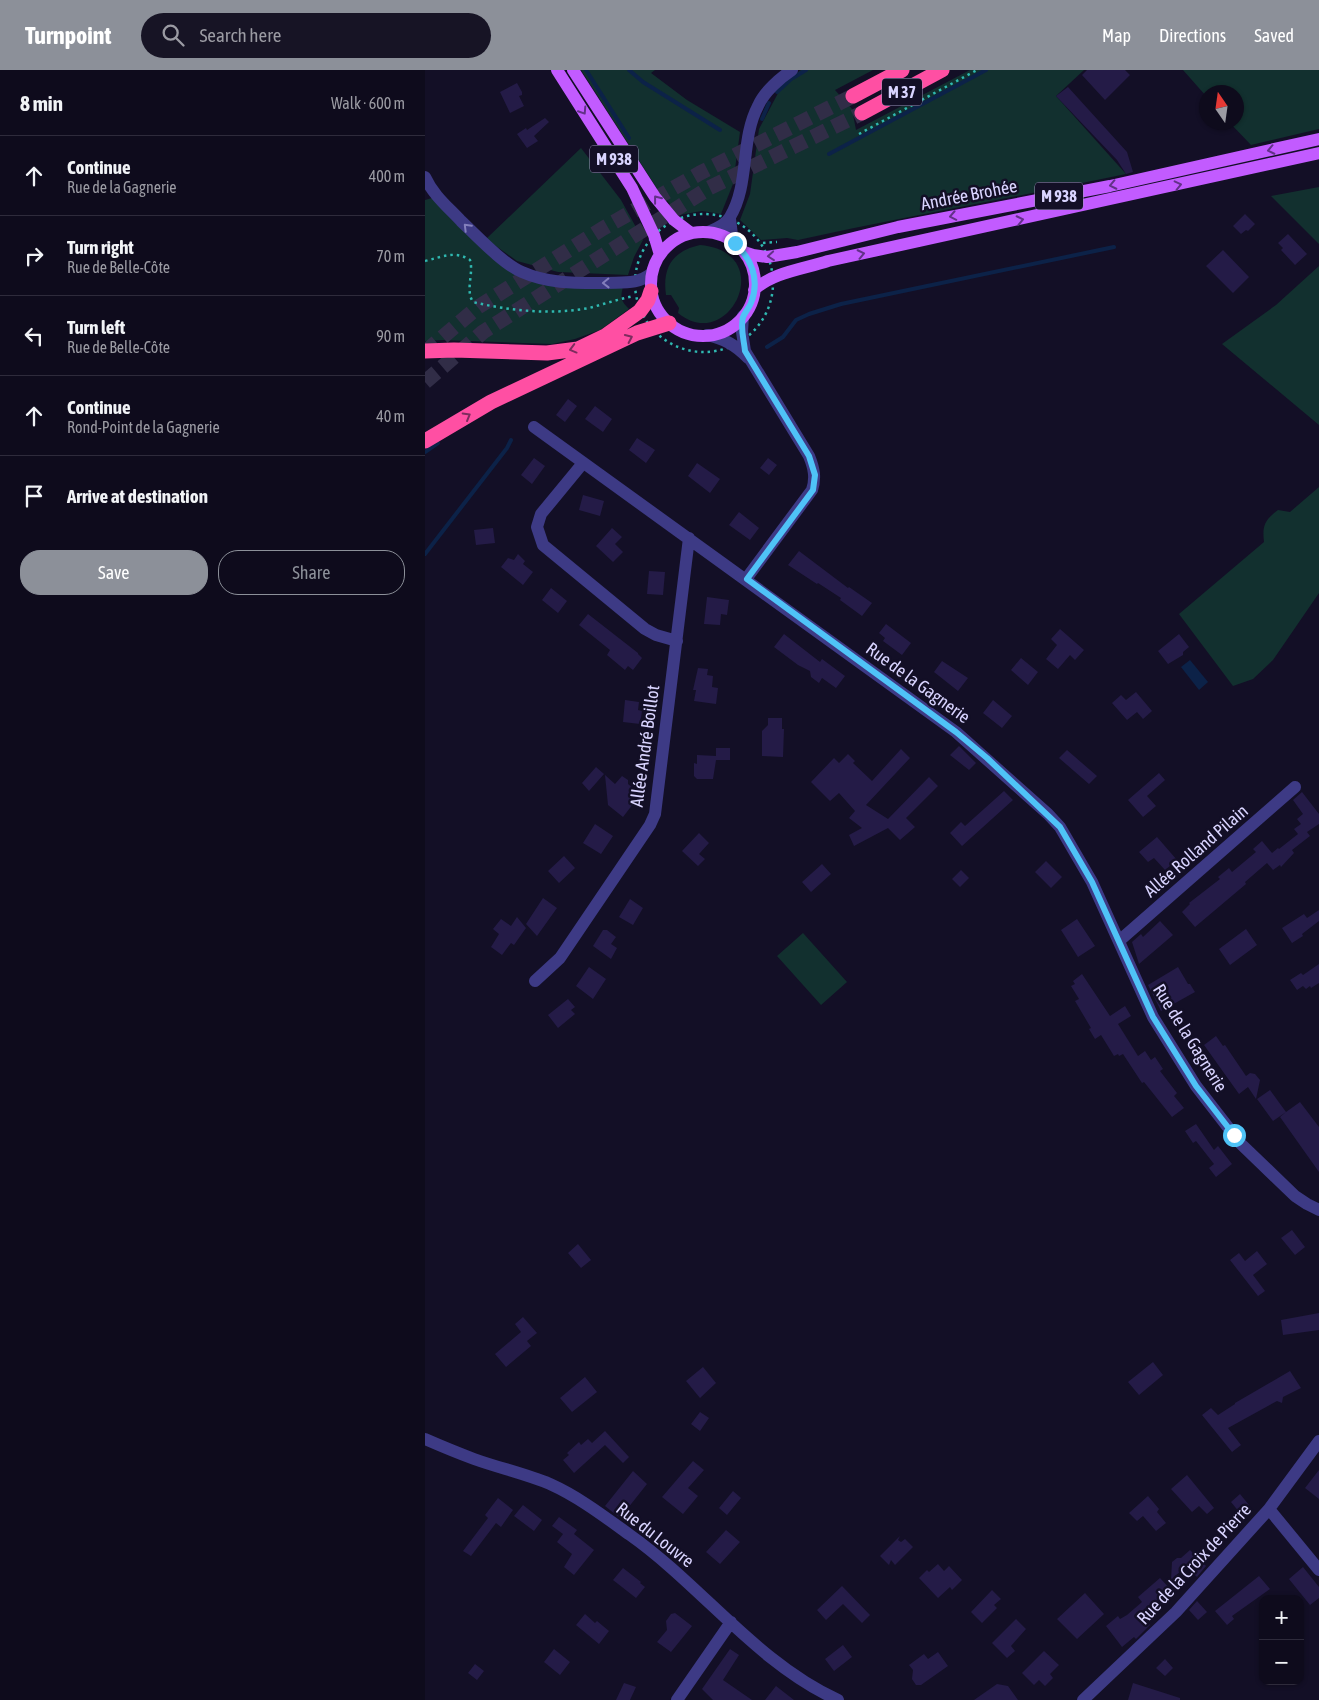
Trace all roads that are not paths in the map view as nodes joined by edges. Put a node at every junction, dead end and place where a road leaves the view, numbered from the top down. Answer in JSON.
{"nodes":[{"id":1,"x":557,"y":70,"type":"edge"},
{"id":2,"x":573,"y":70,"type":"edge"},
{"id":3,"x":792,"y":70,"type":"edge"},
{"id":4,"x":902,"y":70,"type":"edge"},
{"id":5,"x":942,"y":70,"type":"edge"},
{"id":6,"x":853,"y":96,"type":"tunnel mouth"},
{"id":7,"x":862,"y":113,"type":"tunnel mouth"},
{"id":8,"x":1319,"y":140,"type":"edge"},
{"id":9,"x":1319,"y":153,"type":"edge"},
{"id":10,"x":426,"y":185,"type":"edge"},
{"id":11,"x":730,"y":219,"type":"junction"},
{"id":12,"x":709,"y":232,"type":"junction"},
{"id":13,"x":691,"y":233,"type":"junction"},
{"id":14,"x":740,"y":248,"type":"junction"},
{"id":15,"x":660,"y":255,"type":"junction"},
{"id":16,"x":652,"y":273,"type":"junction"},
{"id":17,"x":754,"y":290,"type":"junction"},
{"id":18,"x":651,"y":291,"type":"junction"},
{"id":19,"x":743,"y":316,"type":"junction"},
{"id":20,"x":669,"y":323,"type":"junction"},
{"id":21,"x":707,"y":335,"type":"junction"},
{"id":22,"x":425,"y":351,"type":"edge"},
{"id":23,"x":748,"y":358,"type":"junction"},
{"id":24,"x":534,"y":427,"type":"dead end"},
{"id":25,"x":425,"y":441,"type":"edge"},
{"id":26,"x":583,"y":463,"type":"junction"},
{"id":27,"x":689,"y":538,"type":"junction"},
{"id":28,"x":747,"y":579,"type":"junction"},
{"id":29,"x":677,"y":641,"type":"junction"},
{"id":30,"x":1295,"y":787,"type":"dead end"},
{"id":31,"x":1119,"y":941,"type":"junction"},
{"id":32,"x":535,"y":981,"type":"dead end"},
{"id":33,"x":1319,"y":1210,"type":"edge"},
{"id":34,"x":425,"y":1439,"type":"edge"},
{"id":35,"x":1319,"y":1441,"type":"edge"},
{"id":36,"x":1269,"y":1508,"type":"junction"},
{"id":37,"x":1319,"y":1570,"type":"edge"},
{"id":38,"x":731,"y":1622,"type":"junction"},
{"id":39,"x":677,"y":1700,"type":"edge"},
{"id":40,"x":838,"y":1700,"type":"edge"},
{"id":41,"x":1083,"y":1700,"type":"edge"}],
"edges":[{"from":1,"to":15,"type":"main road","number":"M 938","one_way":true},
{"from":13,"to":2,"type":"main road","number":"M 938","one_way":true},
{"from":3,"to":11,"type":"street"},
{"from":4,"to":6,"type":"highway","number":"M 37"},
{"from":5,"to":7,"type":"highway","number":"M 37"},
{"from":8,"to":14,"type":"main road","name":"Andrée Brohée","number":"M 938","one_way":true},
{"from":17,"to":9,"type":"main road","name":"Andrée Brohée","number":"M 938","one_way":true},
{"from":16,"to":10,"type":"street","one_way":true},
{"from":11,"to":12,"type":"street"},
{"from":11,"to":14,"type":"street"},
{"from":12,"to":13,"type":"main road","number":"M 938"},
{"from":12,"to":14,"type":"main road","number":"M 938"},
{"from":13,"to":15,"type":"main road","number":"M 938"},
{"from":14,"to":17,"type":"main road"},
{"from":15,"to":16,"type":"main road","number":"M 938"},
{"from":16,"to":18,"type":"main road","number":"M 938"},
{"from":17,"to":19,"type":"main road"},
{"from":18,"to":20,"type":"main road","number":"M 938"},
{"from":18,"to":22,"type":"highway","one_way":true},
{"from":19,"to":21,"type":"main road"},
{"from":19,"to":23,"type":"street"},
{"from":20,"to":21,"type":"main road"},
{"from":25,"to":20,"type":"highway","one_way":true},
{"from":21,"to":23,"type":"street"},
{"from":23,"to":28,"type":"street"},
{"from":24,"to":26,"type":"street","name":"Rue de la Gagnerie"},
{"from":26,"to":27,"type":"street","name":"Rue de la Gagnerie"},
{"from":26,"to":29,"type":"street"},
{"from":27,"to":28,"type":"street","name":"Rue de la Gagnerie"},
{"from":27,"to":29,"type":"street","name":"Allée André Boillot"},
{"from":28,"to":31,"type":"street","name":"Rue de la Gagnerie"},
{"from":29,"to":32,"type":"street","name":"Allée André Boillot"},
{"from":30,"to":31,"type":"street","name":"Allée Rolland Pilain"},
{"from":31,"to":33,"type":"street","name":"Rue de la Gagnerie"},
{"from":34,"to":38,"type":"street","name":"Rue du Louvre"},
{"from":35,"to":36,"type":"street","name":"Rue de la Croix de Pierre"},
{"from":36,"to":37,"type":"street"},
{"from":36,"to":41,"type":"street","name":"Rue de la Croix de Pierre"},
{"from":38,"to":39,"type":"street"},
{"from":38,"to":40,"type":"street","name":"Rue du Louvre"}]}
